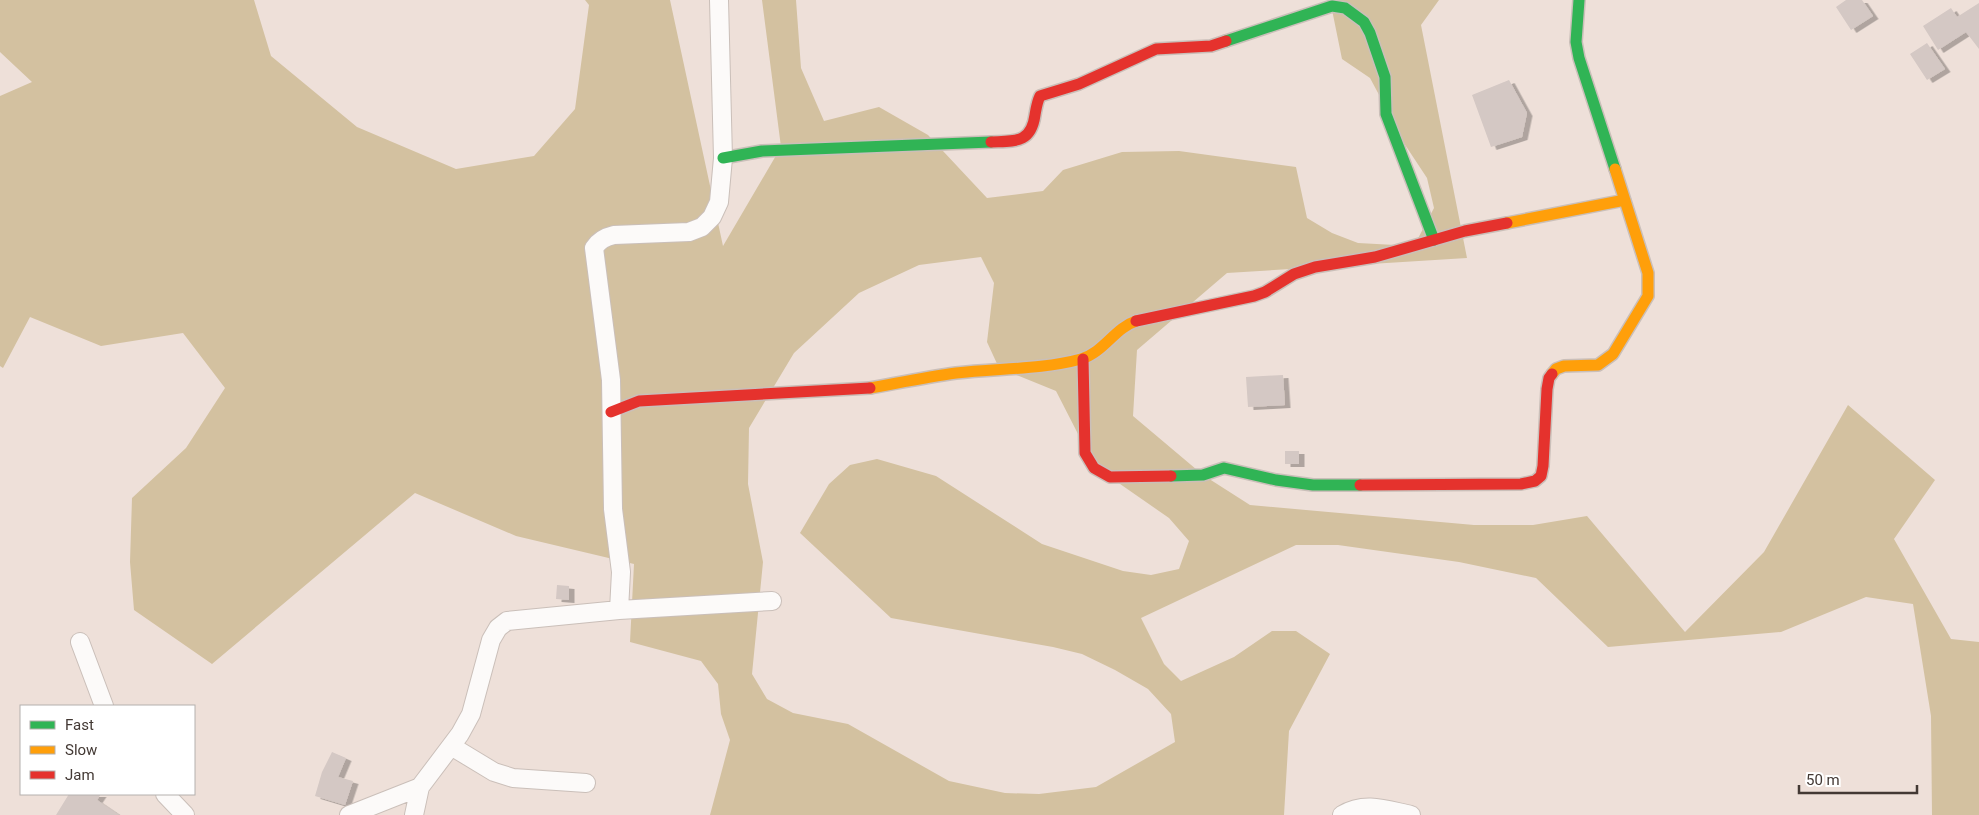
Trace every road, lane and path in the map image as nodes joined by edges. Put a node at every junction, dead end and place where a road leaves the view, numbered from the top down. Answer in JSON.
{"nodes":[{"id":1,"x":719,"y":0,"type":"edge"},
{"id":2,"x":1579,"y":0,"type":"edge"},
{"id":3,"x":723,"y":158,"type":"junction"},
{"id":4,"x":1625,"y":200,"type":"junction"},
{"id":5,"x":1434,"y":240,"type":"junction"},
{"id":6,"x":1083,"y":360,"type":"junction"},
{"id":7,"x":611,"y":412,"type":"junction"},
{"id":8,"x":772,"y":601,"type":"dead end"},
{"id":9,"x":620,"y":610,"type":"junction"},
{"id":10,"x":80,"y":642,"type":"dead end"},
{"id":11,"x":104,"y":705,"type":"edge"},
{"id":12,"x":451,"y":746,"type":"junction"},
{"id":13,"x":586,"y":783,"type":"dead end"},
{"id":14,"x":420,"y":787,"type":"junction"},
{"id":15,"x":166,"y":795,"type":"edge"},
{"id":16,"x":185,"y":815,"type":"edge"},
{"id":17,"x":349,"y":815,"type":"edge"},
{"id":18,"x":414,"y":815,"type":"edge"},
{"id":19,"x":1342,"y":815,"type":"edge"},
{"id":20,"x":1411,"y":815,"type":"edge"}],
"edges":[{"from":1,"to":3,"type":"street"},
{"from":2,"to":4,"type":"street"},
{"from":3,"to":5,"type":"street"},
{"from":3,"to":7,"type":"street"},
{"from":4,"to":5,"type":"street"},
{"from":4,"to":6,"type":"street"},
{"from":5,"to":6,"type":"street"},
{"from":6,"to":7,"type":"street"},
{"from":7,"to":9,"type":"street"},
{"from":8,"to":9,"type":"street"},
{"from":9,"to":12,"type":"street"},
{"from":10,"to":11,"type":"street"},
{"from":12,"to":13,"type":"street"},
{"from":12,"to":14,"type":"street"},
{"from":14,"to":17,"type":"street"},
{"from":14,"to":18,"type":"street"},
{"from":15,"to":16,"type":"street"},
{"from":19,"to":20,"type":"street"}]}
